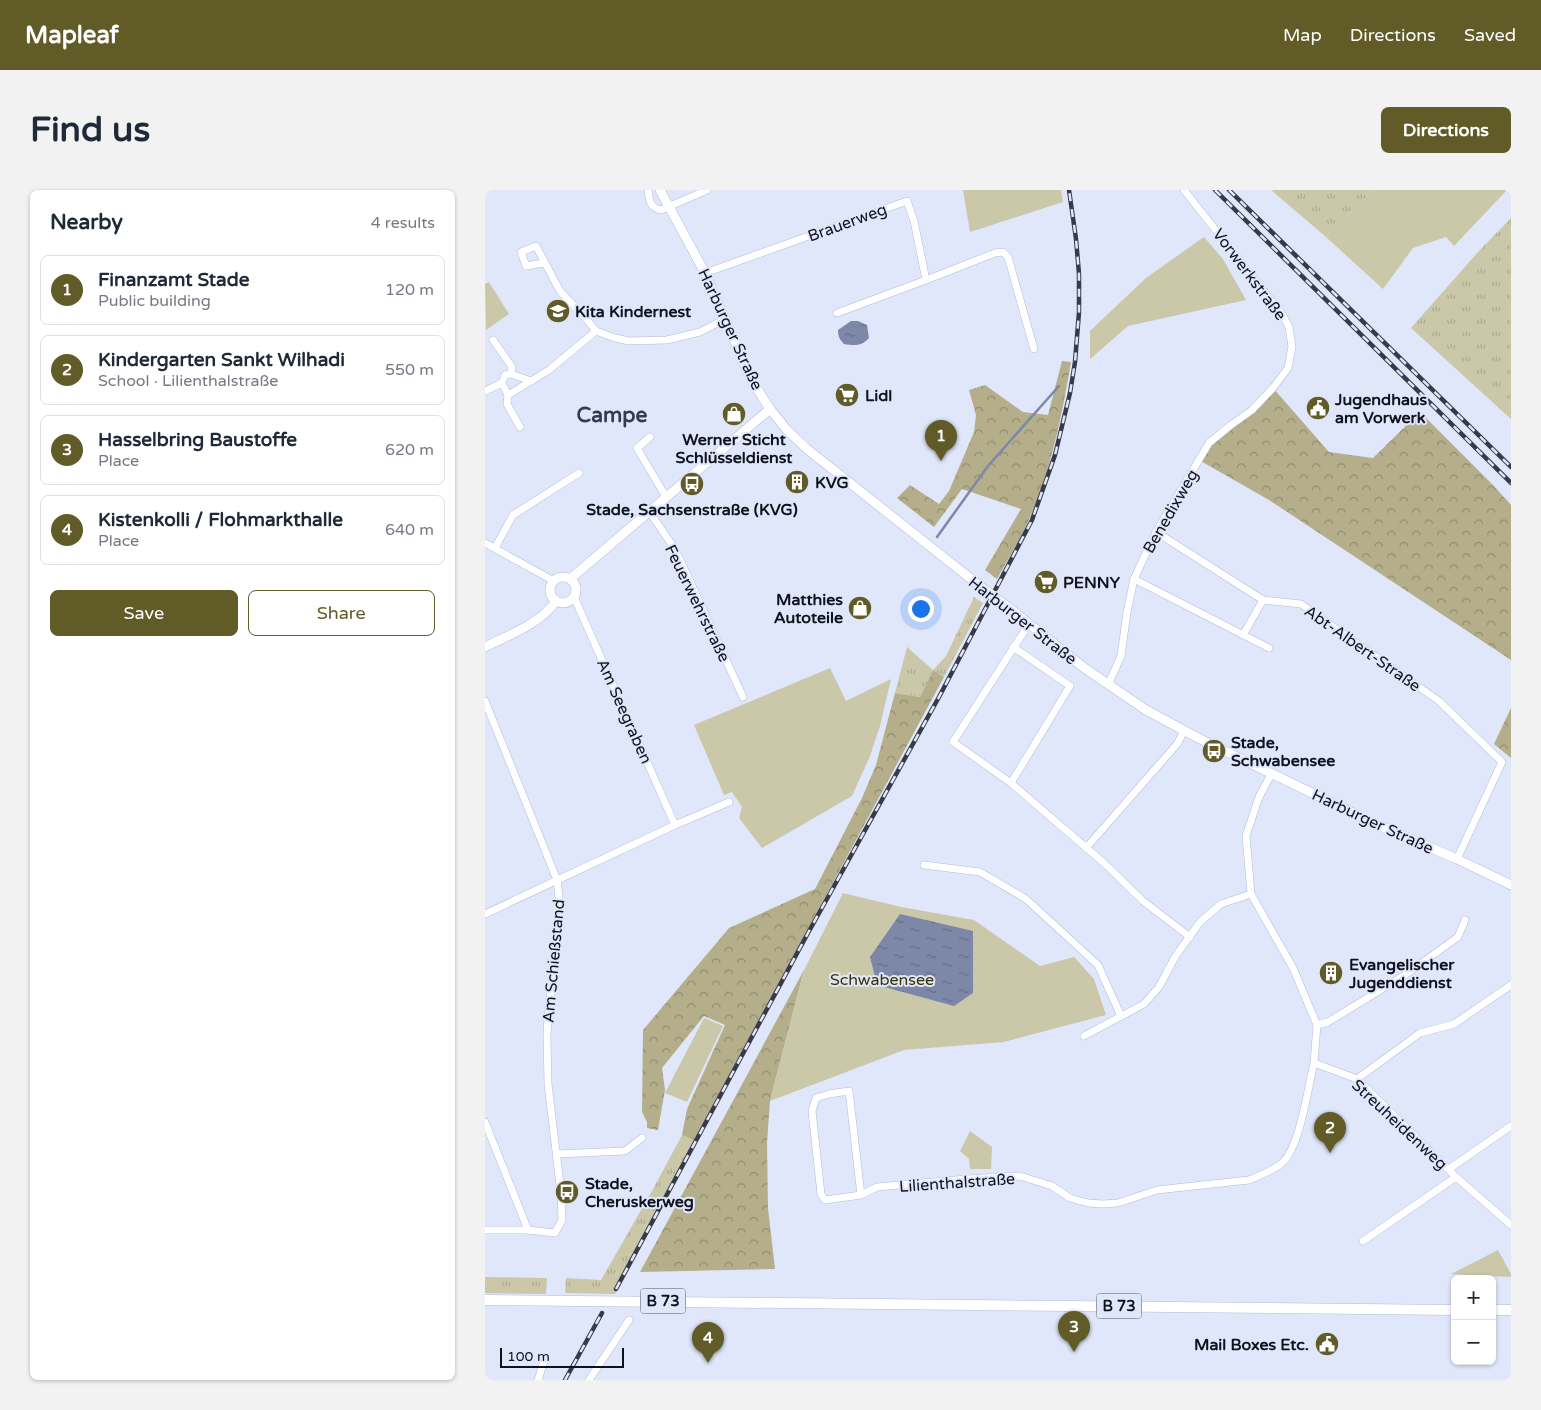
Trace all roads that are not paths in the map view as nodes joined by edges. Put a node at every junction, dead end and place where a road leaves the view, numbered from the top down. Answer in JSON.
{"nodes":[{"id":1,"x":648,"y":190,"type":"edge"},
{"id":2,"x":660,"y":190,"type":"edge"},
{"id":3,"x":707,"y":190,"type":"edge"},
{"id":4,"x":1184,"y":190,"type":"edge"},
{"id":5,"x":669,"y":207,"type":"junction"},
{"id":6,"x":545,"y":263,"type":"dead end"},
{"id":7,"x":705,"y":273,"type":"junction"},
{"id":8,"x":926,"y":280,"type":"junction"},
{"id":9,"x":837,"y":313,"type":"dead end"},
{"id":10,"x":725,"y":319,"type":"junction"},
{"id":11,"x":596,"y":332,"type":"junction"},
{"id":12,"x":493,"y":340,"type":"dead end"},
{"id":13,"x":1034,"y":349,"type":"dead end"},
{"id":14,"x":1288,"y":368,"type":"joint"},
{"id":15,"x":511,"y":374,"type":"junction"},
{"id":16,"x":531,"y":381,"type":"junction"},
{"id":17,"x":502,"y":383,"type":"junction"},
{"id":18,"x":485,"y":391,"type":"edge"},
{"id":19,"x":508,"y":395,"type":"junction"},
{"id":20,"x":770,"y":409,"type":"junction"},
{"id":21,"x":520,"y":428,"type":"dead end"},
{"id":22,"x":650,"y":437,"type":"dead end"},
{"id":23,"x":579,"y":473,"type":"dead end"},
{"id":24,"x":666,"y":497,"type":"junction"},
{"id":25,"x":649,"y":511,"type":"junction"},
{"id":26,"x":1156,"y":532,"type":"junction"},
{"id":27,"x":485,"y":543,"type":"edge"},
{"id":28,"x":495,"y":548,"type":"junction"},
{"id":29,"x":570,"y":579,"type":"junction"},
{"id":30,"x":1134,"y":579,"type":"junction"},
{"id":31,"x":554,"y":581,"type":"junction"},
{"id":32,"x":574,"y":597,"type":"junction"},
{"id":33,"x":1263,"y":600,"type":"junction"},
{"id":34,"x":556,"y":601,"type":"junction"},
{"id":35,"x":1029,"y":624,"type":"junction"},
{"id":36,"x":1243,"y":635,"type":"junction"},
{"id":37,"x":485,"y":647,"type":"edge"},
{"id":38,"x":1013,"y":647,"type":"junction"},
{"id":39,"x":1269,"y":648,"type":"dead end"},
{"id":40,"x":1108,"y":685,"type":"junction"},
{"id":41,"x":743,"y":697,"type":"dead end"},
{"id":42,"x":485,"y":701,"type":"edge"},
{"id":43,"x":1184,"y":730,"type":"junction"},
{"id":44,"x":1272,"y":773,"type":"junction"},
{"id":45,"x":1011,"y":783,"type":"junction"},
{"id":46,"x":729,"y":802,"type":"dead end"},
{"id":47,"x":675,"y":825,"type":"junction"},
{"id":48,"x":1086,"y":848,"type":"junction"},
{"id":49,"x":1457,"y":859,"type":"junction"},
{"id":50,"x":924,"y":865,"type":"dead end"},
{"id":51,"x":557,"y":880,"type":"junction"},
{"id":52,"x":1511,"y":885,"type":"edge"},
{"id":53,"x":1251,"y":894,"type":"junction"},
{"id":54,"x":485,"y":914,"type":"edge"},
{"id":55,"x":1465,"y":920,"type":"dead end"},
{"id":56,"x":1190,"y":937,"type":"junction"},
{"id":57,"x":1511,"y":985,"type":"edge"},
{"id":58,"x":1121,"y":1016,"type":"junction"},
{"id":59,"x":1317,"y":1025,"type":"junction"},
{"id":60,"x":1084,"y":1036,"type":"dead end"},
{"id":61,"x":1314,"y":1063,"type":"junction"},
{"id":62,"x":1357,"y":1079,"type":"junction"},
{"id":63,"x":485,"y":1122,"type":"edge"},
{"id":64,"x":1511,"y":1126,"type":"edge"},
{"id":65,"x":642,"y":1138,"type":"dead end"},
{"id":66,"x":557,"y":1154,"type":"junction"},
{"id":67,"x":1449,"y":1169,"type":"junction"},
{"id":68,"x":1456,"y":1177,"type":"junction"},
{"id":69,"x":861,"y":1195,"type":"junction"},
{"id":70,"x":1511,"y":1225,"type":"edge"},
{"id":71,"x":485,"y":1230,"type":"edge"},
{"id":72,"x":528,"y":1230,"type":"junction"},
{"id":73,"x":1363,"y":1241,"type":"dead end"},
{"id":74,"x":485,"y":1300,"type":"edge"},
{"id":75,"x":1451,"y":1310,"type":"edge"},
{"id":76,"x":1496,"y":1310,"type":"edge"},
{"id":77,"x":1511,"y":1310,"type":"edge"},
{"id":78,"x":629,"y":1320,"type":"dead end"},
{"id":79,"x":545,"y":1358,"type":"dead end"},
{"id":80,"x":537,"y":1380,"type":"edge"},
{"id":81,"x":589,"y":1380,"type":"edge"}],
"edges":[{"from":1,"to":5,"type":"street"},
{"from":2,"to":5,"type":"main road","name":"Harburger Straße"},
{"from":3,"to":5,"type":"street"},
{"from":4,"to":14,"type":"street","name":"Vorwerkstraße"},
{"from":5,"to":7,"type":"main road","name":"Harburger Straße"},
{"from":6,"to":11,"type":"street"},
{"from":7,"to":8,"type":"street","name":"Brauerweg"},
{"from":7,"to":10,"type":"main road","name":"Harburger Straße"},
{"from":8,"to":9,"type":"street"},
{"from":8,"to":13,"type":"street"},
{"from":10,"to":11,"type":"street"},
{"from":10,"to":20,"type":"main road","name":"Harburger Straße"},
{"from":11,"to":16,"type":"street"},
{"from":12,"to":15,"type":"street"},
{"from":14,"to":26,"type":"street","name":"Benedixweg"},
{"from":15,"to":16,"type":"street"},
{"from":15,"to":17,"type":"street"},
{"from":16,"to":19,"type":"street"},
{"from":17,"to":18,"type":"street"},
{"from":17,"to":19,"type":"street"},
{"from":19,"to":21,"type":"street"},
{"from":20,"to":24,"type":"main road"},
{"from":20,"to":35,"type":"main road","name":"Harburger Straße","bridge":true},
{"from":22,"to":24,"type":"street"},
{"from":23,"to":28,"type":"street"},
{"from":24,"to":25,"type":"main road"},
{"from":25,"to":29,"type":"main road"},
{"from":25,"to":41,"type":"street","name":"Feuerwehrstraße"},
{"from":26,"to":30,"type":"street","name":"Benedixweg"},
{"from":26,"to":33,"type":"street","name":"Abt-Albert-Straße"},
{"from":27,"to":28,"type":"street"},
{"from":28,"to":31,"type":"street"},
{"from":29,"to":31,"type":"main road"},
{"from":29,"to":32,"type":"main road"},
{"from":30,"to":36,"type":"street"},
{"from":30,"to":40,"type":"street","name":"Benedixweg"},
{"from":31,"to":34,"type":"main road"},
{"from":32,"to":34,"type":"main road"},
{"from":32,"to":47,"type":"street","name":"Am Seegraben"},
{"from":33,"to":36,"type":"street"},
{"from":33,"to":49,"type":"street","name":"Abt-Albert-Straße"},
{"from":34,"to":37,"type":"main road"},
{"from":35,"to":38,"type":"street"},
{"from":35,"to":40,"type":"main road","name":"Harburger Straße"},
{"from":36,"to":39,"type":"street"},
{"from":38,"to":45,"type":"street"},
{"from":38,"to":45,"type":"street"},
{"from":40,"to":43,"type":"main road","name":"Harburger Straße"},
{"from":42,"to":51,"type":"street","name":"Am Schießstand"},
{"from":43,"to":44,"type":"main road","name":"Harburger Straße"},
{"from":43,"to":48,"type":"street"},
{"from":44,"to":49,"type":"main road","name":"Harburger Straße"},
{"from":44,"to":53,"type":"street"},
{"from":45,"to":48,"type":"street"},
{"from":46,"to":47,"type":"street"},
{"from":47,"to":51,"type":"street"},
{"from":48,"to":56,"type":"street"},
{"from":49,"to":52,"type":"main road","name":"Harburger Straße"},
{"from":50,"to":58,"type":"street"},
{"from":51,"to":54,"type":"street"},
{"from":51,"to":66,"type":"street","name":"Am Schießstand"},
{"from":53,"to":56,"type":"street"},
{"from":53,"to":59,"type":"street"},
{"from":55,"to":59,"type":"street"},
{"from":56,"to":58,"type":"street"},
{"from":57,"to":62,"type":"street"},
{"from":58,"to":60,"type":"street"},
{"from":59,"to":61,"type":"street"},
{"from":61,"to":62,"type":"street","name":"Streuheidenweg"},
{"from":61,"to":69,"type":"street","name":"Lilienthalstraße"},
{"from":62,"to":67,"type":"street","name":"Streuheidenweg"},
{"from":63,"to":72,"type":"street"},
{"from":64,"to":67,"type":"street"},
{"from":65,"to":66,"type":"street"},
{"from":66,"to":72,"type":"street","name":"Am Schießstand"},
{"from":67,"to":68,"type":"street","name":"Streuheidenweg"},
{"from":68,"to":70,"type":"street","name":"Streuheidenweg"},
{"from":68,"to":73,"type":"street"},
{"from":69,"to":69,"type":"street","name":"Lilienthalstraße"},
{"from":71,"to":72,"type":"street"},
{"from":74,"to":75,"type":"main road","number":"B 73"},
{"from":76,"to":77,"type":"main road"},
{"from":78,"to":81,"type":"street"},
{"from":79,"to":80,"type":"street"}]}
